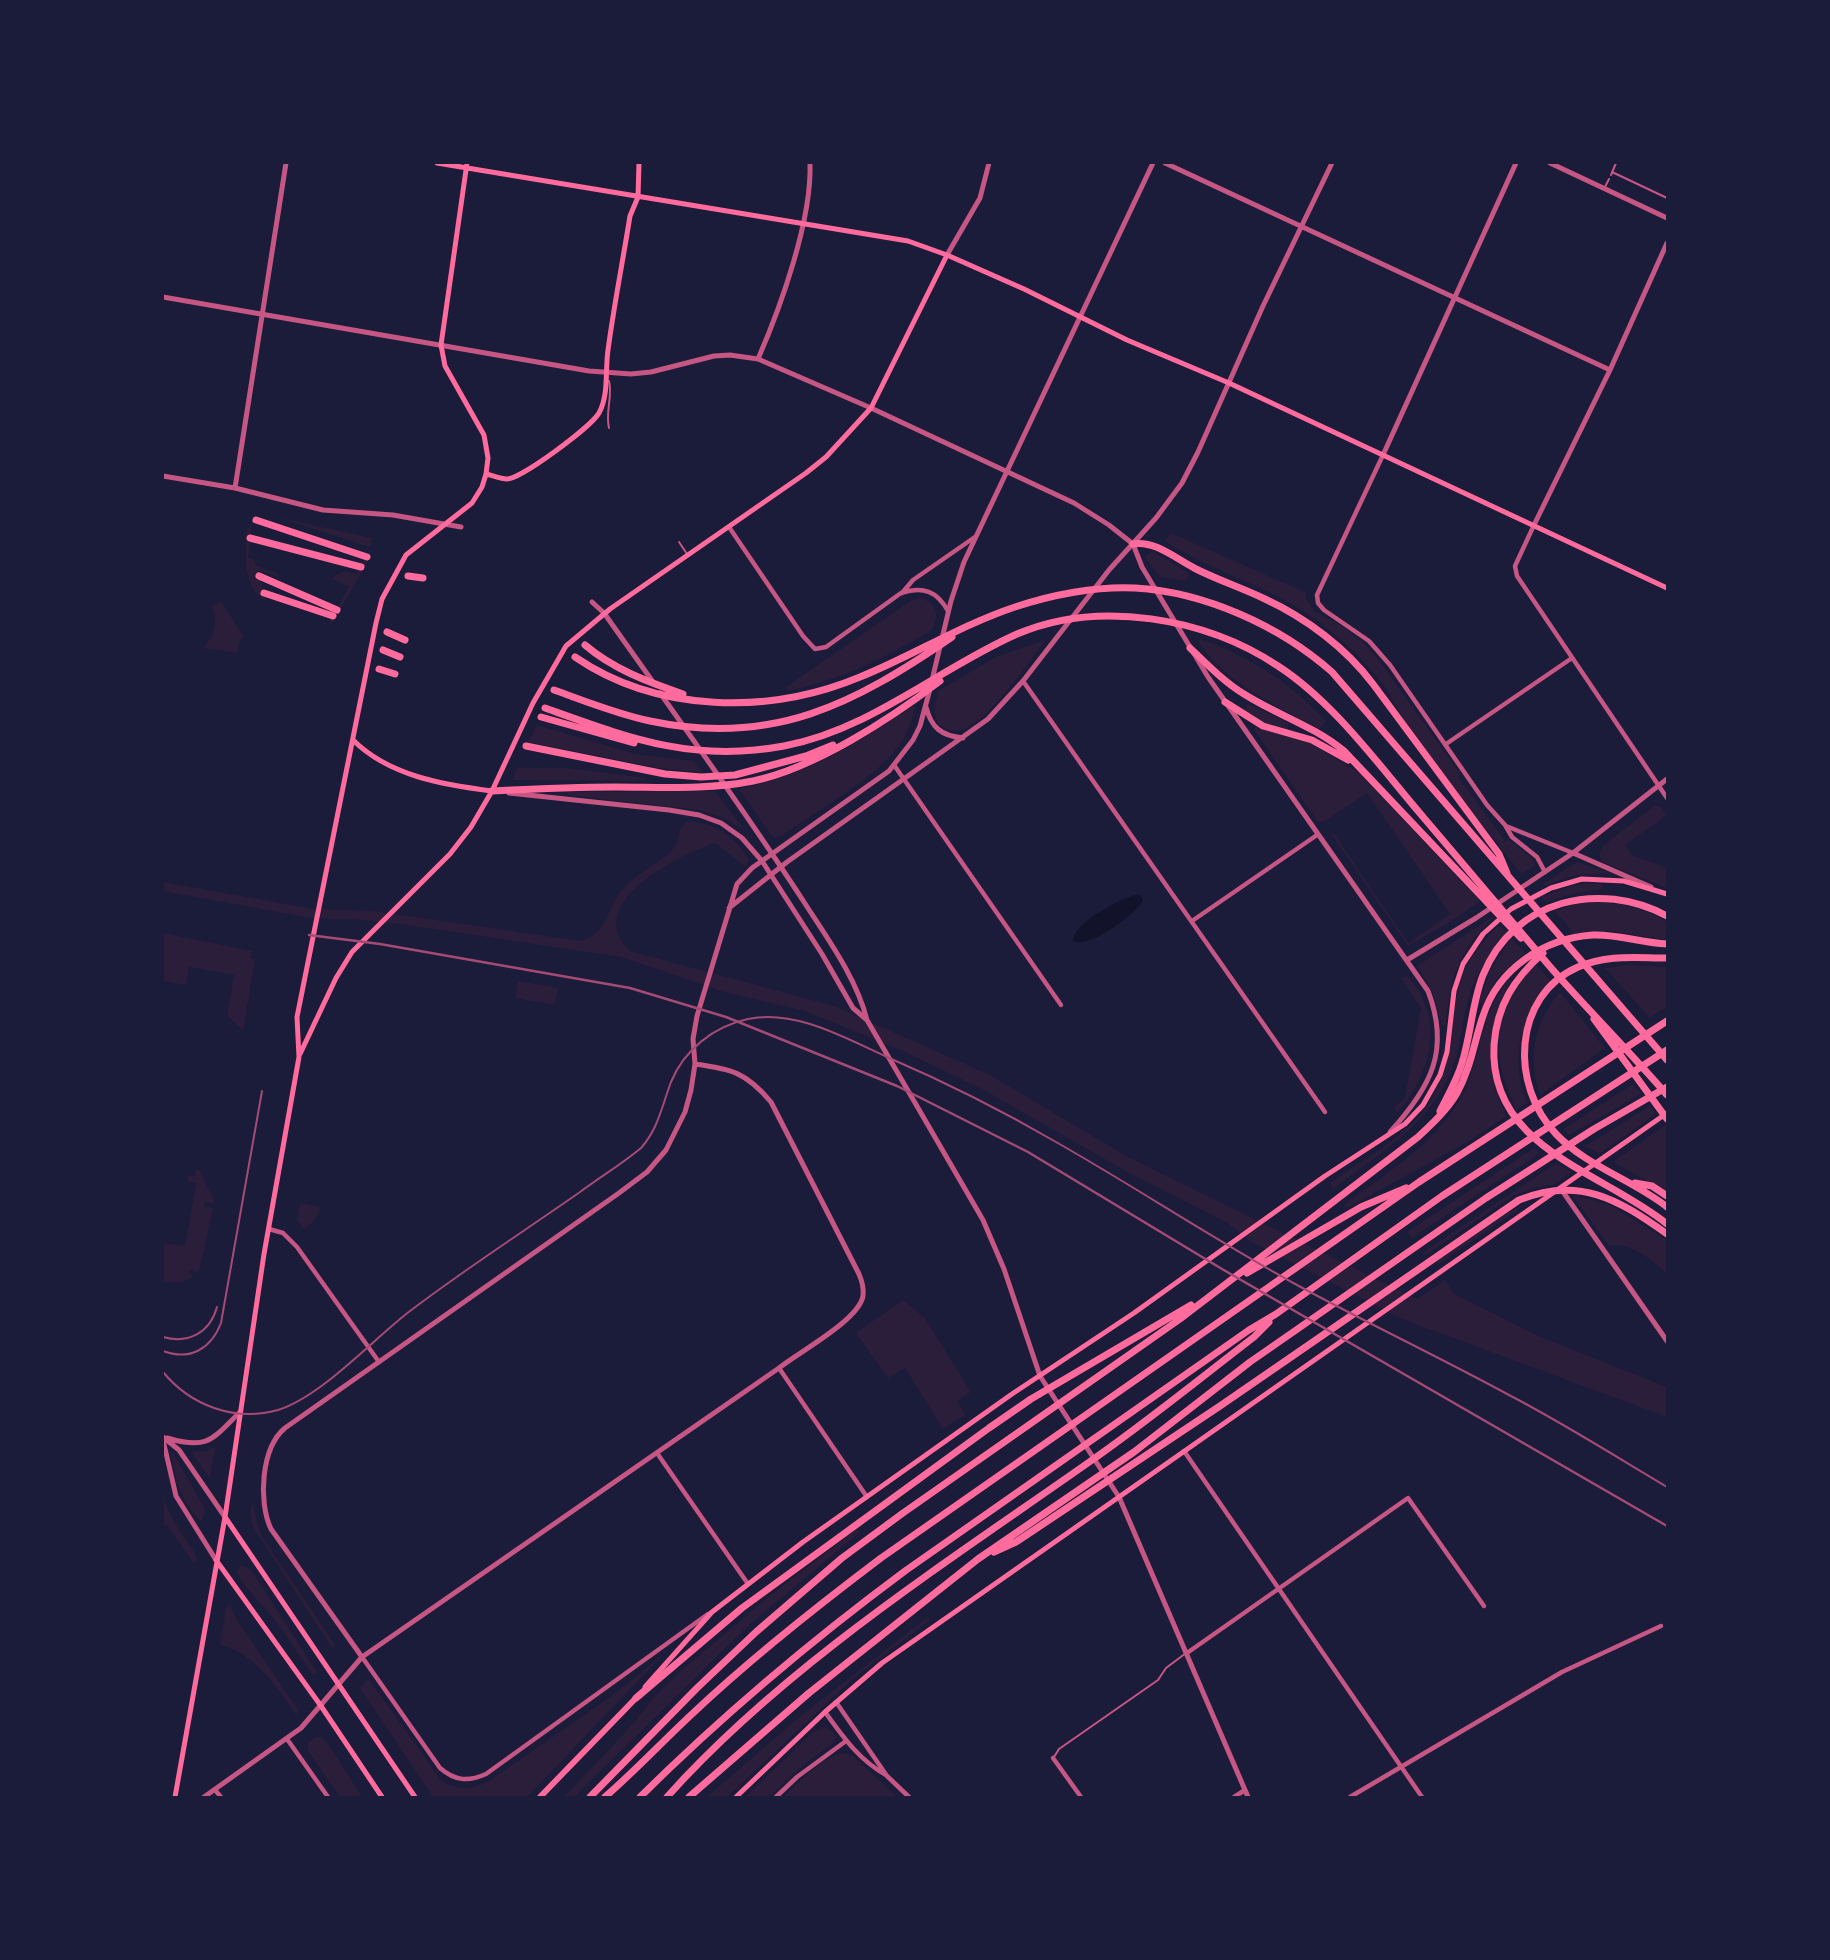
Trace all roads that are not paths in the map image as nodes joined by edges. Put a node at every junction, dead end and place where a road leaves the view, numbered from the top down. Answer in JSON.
{"nodes":[{"id":1,"x":286,"y":163,"type":"edge"},
{"id":2,"x":437,"y":163,"type":"edge"},
{"id":3,"x":639,"y":163,"type":"edge"},
{"id":4,"x":810,"y":163,"type":"edge"},
{"id":5,"x":989,"y":163,"type":"edge"},
{"id":6,"x":1153,"y":163,"type":"edge"},
{"id":7,"x":1166,"y":163,"type":"edge"},
{"id":8,"x":1332,"y":163,"type":"edge"},
{"id":9,"x":1516,"y":163,"type":"edge"},
{"id":10,"x":1550,"y":163,"type":"edge"},
{"id":11,"x":1616,"y":163,"type":"edge"},
{"id":12,"x":468,"y":165,"type":"edge"},
{"id":13,"x":1609,"y":179,"type":"dead end"},
{"id":14,"x":1605,"y":188,"type":"junction"},
{"id":15,"x":638,"y":197,"type":"junction"},
{"id":16,"x":1667,"y":198,"type":"edge"},
{"id":17,"x":1667,"y":218,"type":"edge"},
{"id":18,"x":802,"y":224,"type":"junction"},
{"id":19,"x":1301,"y":226,"type":"junction"},
{"id":20,"x":1667,"y":243,"type":"edge"},
{"id":21,"x":947,"y":255,"type":"junction"},
{"id":22,"x":163,"y":297,"type":"edge"},
{"id":23,"x":1453,"y":297,"type":"junction"},
{"id":24,"x":261,"y":314,"type":"junction"},
{"id":25,"x":1081,"y":317,"type":"junction"},
{"id":26,"x":441,"y":345,"type":"junction"},
{"id":27,"x":758,"y":359,"type":"junction"},
{"id":28,"x":1610,"y":370,"type":"junction"},
{"id":29,"x":606,"y":372,"type":"junction"},
{"id":30,"x":1229,"y":383,"type":"junction"},
{"id":31,"x":871,"y":408,"type":"junction"},
{"id":32,"x":609,"y":428,"type":"dead end"},
{"id":33,"x":1383,"y":455,"type":"junction"},
{"id":34,"x":1008,"y":472,"type":"junction"},
{"id":35,"x":486,"y":474,"type":"junction"},
{"id":36,"x":163,"y":476,"type":"edge"},
{"id":37,"x":234,"y":488,"type":"junction"},
{"id":38,"x":256,"y":520,"type":"dead end"},
{"id":39,"x":445,"y":525,"type":"junction"},
{"id":40,"x":1534,"y":526,"type":"junction"},
{"id":41,"x":461,"y":527,"type":"dead end"},
{"id":42,"x":729,"y":527,"type":"junction"},
{"id":43,"x":976,"y":537,"type":"junction"},
{"id":44,"x":250,"y":538,"type":"dead end"},
{"id":45,"x":679,"y":542,"type":"dead end"},
{"id":46,"x":1133,"y":544,"type":"junction"},
{"id":47,"x":687,"y":555,"type":"junction"},
{"id":48,"x":366,"y":557,"type":"dead end"},
{"id":49,"x":361,"y":567,"type":"dead end"},
{"id":50,"x":410,"y":574,"type":"dead end"},
{"id":51,"x":259,"y":576,"type":"dead end"},
{"id":52,"x":423,"y":578,"type":"dead end"},
{"id":53,"x":1667,"y":588,"type":"edge"},
{"id":54,"x":264,"y":593,"type":"dead end"},
{"id":55,"x":901,"y":593,"type":"junction"},
{"id":56,"x":592,"y":602,"type":"dead end"},
{"id":57,"x":948,"y":611,"type":"junction"},
{"id":58,"x":604,"y":613,"type":"junction"},
{"id":59,"x":989,"y":617,"type":"junction"},
{"id":60,"x":387,"y":633,"type":"dead end"},
{"id":61,"x":405,"y":640,"type":"dead end"},
{"id":62,"x":585,"y":646,"type":"dead end"},
{"id":63,"x":1190,"y":648,"type":"junction"},
{"id":64,"x":383,"y":650,"type":"dead end"},
{"id":65,"x":400,"y":657,"type":"dead end"},
{"id":66,"x":575,"y":657,"type":"dead end"},
{"id":67,"x":1572,"y":658,"type":"junction"},
{"id":68,"x":961,"y":664,"type":"junction"},
{"id":69,"x":379,"y":669,"type":"dead end"},
{"id":70,"x":395,"y":674,"type":"dead end"},
{"id":71,"x":1023,"y":681,"type":"junction"},
{"id":72,"x":554,"y":690,"type":"dead end"},
{"id":73,"x":714,"y":702,"type":"junction"},
{"id":74,"x":1224,"y":702,"type":"junction"},
{"id":75,"x":926,"y":707,"type":"junction"},
{"id":76,"x":545,"y":708,"type":"dead end"},
{"id":77,"x":541,"y":717,"type":"dead end"},
{"id":78,"x":855,"y":736,"type":"junction"},
{"id":79,"x":964,"y":738,"type":"junction"},
{"id":80,"x":353,"y":740,"type":"junction"},
{"id":81,"x":1446,"y":744,"type":"junction"},
{"id":82,"x":526,"y":746,"type":"dead end"},
{"id":83,"x":666,"y":747,"type":"junction"},
{"id":84,"x":894,"y":765,"type":"junction"},
{"id":85,"x":1366,"y":773,"type":"junction"},
{"id":86,"x":1667,"y":779,"type":"edge"},
{"id":87,"x":905,"y":780,"type":"junction"},
{"id":88,"x":1658,"y":785,"type":"junction"},
{"id":89,"x":492,"y":791,"type":"junction"},
{"id":90,"x":1667,"y":798,"type":"edge"},
{"id":91,"x":1505,"y":825,"type":"junction"},
{"id":92,"x":1317,"y":835,"type":"junction"},
{"id":93,"x":1573,"y":853,"type":"junction"},
{"id":94,"x":772,"y":854,"type":"junction"},
{"id":95,"x":762,"y":861,"type":"junction"},
{"id":96,"x":781,"y":867,"type":"junction"},
{"id":97,"x":1545,"y":872,"type":"junction"},
{"id":98,"x":771,"y":874,"type":"junction"},
{"id":99,"x":1511,"y":881,"type":"junction"},
{"id":100,"x":1657,"y":890,"type":"junction"},
{"id":101,"x":1667,"y":894,"type":"edge"},
{"id":102,"x":729,"y":908,"type":"junction"},
{"id":103,"x":1667,"y":916,"type":"edge"},
{"id":104,"x":1192,"y":921,"type":"junction"},
{"id":105,"x":1554,"y":943,"type":"junction"},
{"id":106,"x":1667,"y":944,"type":"edge"},
{"id":107,"x":1667,"y":958,"type":"edge"},
{"id":108,"x":1407,"y":960,"type":"junction"},
{"id":109,"x":1551,"y":968,"type":"junction"},
{"id":110,"x":1581,"y":1001,"type":"junction"},
{"id":111,"x":1061,"y":1005,"type":"dead end"},
{"id":112,"x":867,"y":1020,"type":"junction"},
{"id":113,"x":1667,"y":1021,"type":"edge"},
{"id":114,"x":1667,"y":1050,"type":"edge"},
{"id":115,"x":299,"y":1056,"type":"junction"},
{"id":116,"x":1667,"y":1060,"type":"edge"},
{"id":117,"x":695,"y":1064,"type":"junction"},
{"id":118,"x":1667,"y":1087,"type":"edge"},
{"id":119,"x":1667,"y":1095,"type":"edge"},
{"id":120,"x":1325,"y":1112,"type":"dead end"},
{"id":121,"x":1667,"y":1113,"type":"edge"},
{"id":122,"x":1667,"y":1119,"type":"edge"},
{"id":123,"x":1434,"y":1121,"type":"junction"},
{"id":124,"x":1390,"y":1132,"type":"junction"},
{"id":125,"x":1419,"y":1182,"type":"junction"},
{"id":126,"x":1630,"y":1182,"type":"junction"},
{"id":127,"x":1561,"y":1189,"type":"junction"},
{"id":128,"x":1667,"y":1196,"type":"edge"},
{"id":129,"x":1667,"y":1207,"type":"edge"},
{"id":130,"x":1667,"y":1224,"type":"edge"},
{"id":131,"x":269,"y":1228,"type":"junction"},
{"id":132,"x":1667,"y":1234,"type":"edge"},
{"id":133,"x":1276,"y":1314,"type":"junction"},
{"id":134,"x":1667,"y":1341,"type":"edge"},
{"id":135,"x":379,"y":1362,"type":"junction"},
{"id":136,"x":779,"y":1368,"type":"junction"},
{"id":137,"x":1040,"y":1376,"type":"junction"},
{"id":138,"x":239,"y":1413,"type":"junction"},
{"id":139,"x":163,"y":1438,"type":"edge"},
{"id":140,"x":1184,"y":1451,"type":"junction"},
{"id":141,"x":657,"y":1453,"type":"junction"},
{"id":142,"x":867,"y":1497,"type":"junction"},
{"id":143,"x":1119,"y":1497,"type":"junction"},
{"id":144,"x":225,"y":1517,"type":"junction"},
{"id":145,"x":978,"y":1559,"type":"junction"},
{"id":146,"x":216,"y":1560,"type":"junction"},
{"id":147,"x":748,"y":1585,"type":"junction"},
{"id":148,"x":1278,"y":1589,"type":"junction"},
{"id":149,"x":1484,"y":1606,"type":"dead end"},
{"id":150,"x":712,"y":1612,"type":"junction"},
{"id":151,"x":1661,"y":1626,"type":"dead end"},
{"id":152,"x":1186,"y":1653,"type":"junction"},
{"id":153,"x":362,"y":1657,"type":"junction"},
{"id":154,"x":337,"y":1684,"type":"junction"},
{"id":155,"x":636,"y":1698,"type":"junction"},
{"id":156,"x":836,"y":1702,"type":"junction"},
{"id":157,"x":321,"y":1706,"type":"junction"},
{"id":158,"x":825,"y":1712,"type":"junction"},
{"id":159,"x":287,"y":1739,"type":"junction"},
{"id":160,"x":846,"y":1741,"type":"junction"},
{"id":161,"x":1053,"y":1758,"type":"joint"},
{"id":162,"x":1402,"y":1767,"type":"junction"},
{"id":163,"x":887,"y":1776,"type":"junction"},
{"id":164,"x":215,"y":1790,"type":"junction"},
{"id":165,"x":1245,"y":1790,"type":"junction"},
{"id":166,"x":175,"y":1797,"type":"edge"},
{"id":167,"x":204,"y":1797,"type":"edge"},
{"id":168,"x":220,"y":1797,"type":"edge"},
{"id":169,"x":328,"y":1797,"type":"edge"},
{"id":170,"x":382,"y":1797,"type":"edge"},
{"id":171,"x":415,"y":1797,"type":"edge"},
{"id":172,"x":540,"y":1797,"type":"edge"},
{"id":173,"x":590,"y":1797,"type":"edge"},
{"id":174,"x":606,"y":1797,"type":"edge"},
{"id":175,"x":640,"y":1797,"type":"edge"},
{"id":176,"x":667,"y":1797,"type":"edge"},
{"id":177,"x":689,"y":1797,"type":"edge"},
{"id":178,"x":736,"y":1797,"type":"edge"},
{"id":179,"x":776,"y":1797,"type":"edge"},
{"id":180,"x":909,"y":1797,"type":"edge"},
{"id":181,"x":1081,"y":1797,"type":"edge"},
{"id":182,"x":1234,"y":1797,"type":"edge"},
{"id":183,"x":1248,"y":1797,"type":"edge"},
{"id":184,"x":1350,"y":1797,"type":"edge"},
{"id":185,"x":1423,"y":1797,"type":"edge"}],
"edges":[{"from":1,"to":24,"type":"street"},
{"from":2,"to":12,"type":"main road"},
{"from":3,"to":15,"type":"main road"},
{"from":4,"to":18,"type":"street"},
{"from":5,"to":21,"type":"street"},
{"from":6,"to":25,"type":"street"},
{"from":7,"to":19,"type":"street"},
{"from":8,"to":19,"type":"street"},
{"from":9,"to":23,"type":"street"},
{"from":10,"to":14,"type":"street"},
{"from":11,"to":16,"type":"lane"},
{"from":12,"to":15,"type":"main road"},
{"from":12,"to":26,"type":"main road"},
{"from":13,"to":14,"type":"lane"},
{"from":14,"to":17,"type":"street"},
{"from":15,"to":18,"type":"main road"},
{"from":15,"to":29,"type":"main road"},
{"from":18,"to":21,"type":"main road"},
{"from":18,"to":27,"type":"street"},
{"from":19,"to":23,"type":"street"},
{"from":19,"to":30,"type":"street"},
{"from":20,"to":28,"type":"street"},
{"from":21,"to":25,"type":"main road"},
{"from":21,"to":31,"type":"main road"},
{"from":22,"to":24,"type":"street"},
{"from":23,"to":28,"type":"street"},
{"from":23,"to":33,"type":"street"},
{"from":24,"to":26,"type":"street"},
{"from":24,"to":37,"type":"street"},
{"from":25,"to":30,"type":"main road"},
{"from":25,"to":34,"type":"street"},
{"from":26,"to":29,"type":"street"},
{"from":26,"to":35,"type":"main road"},
{"from":27,"to":29,"type":"street"},
{"from":27,"to":31,"type":"street"},
{"from":28,"to":40,"type":"street"},
{"from":29,"to":32,"type":"lane"},
{"from":29,"to":35,"type":"main road"},
{"from":30,"to":33,"type":"main road"},
{"from":30,"to":46,"type":"street"},
{"from":31,"to":34,"type":"street"},
{"from":31,"to":42,"type":"main road"},
{"from":33,"to":40,"type":"main road"},
{"from":33,"to":81,"type":"street"},
{"from":34,"to":43,"type":"street"},
{"from":34,"to":46,"type":"street"},
{"from":35,"to":39,"type":"main road"},
{"from":36,"to":37,"type":"street"},
{"from":37,"to":39,"type":"street"},
{"from":38,"to":48,"type":"highway"},
{"from":39,"to":41,"type":"street"},
{"from":39,"to":80,"type":"main road"},
{"from":40,"to":53,"type":"main road"},
{"from":40,"to":67,"type":"street"},
{"from":42,"to":47,"type":"main road"},
{"from":42,"to":55,"type":"street"},
{"from":43,"to":55,"type":"street"},
{"from":43,"to":57,"type":"street"},
{"from":44,"to":49,"type":"highway"},
{"from":45,"to":47,"type":"lane"},
{"from":46,"to":63,"type":"street"},
{"from":46,"to":71,"type":"street"},
{"from":46,"to":99,"type":"highway"},
{"from":47,"to":58,"type":"main road"},
{"from":50,"to":52,"type":"highway"},
{"from":51,"to":54,"type":"highway"},
{"from":55,"to":57,"type":"street"},
{"from":56,"to":58,"type":"street"},
{"from":57,"to":75,"type":"street"},
{"from":58,"to":89,"type":"main road"},
{"from":58,"to":94,"type":"street"},
{"from":59,"to":72,"type":"highway"},
{"from":59,"to":73,"type":"highway"},
{"from":59,"to":99,"type":"highway"},
{"from":60,"to":61,"type":"highway"},
{"from":62,"to":73,"type":"highway"},
{"from":63,"to":74,"type":"street"},
{"from":63,"to":85,"type":"highway"},
{"from":64,"to":65,"type":"highway"},
{"from":66,"to":73,"type":"highway"},
{"from":67,"to":81,"type":"street"},
{"from":67,"to":88,"type":"street"},
{"from":68,"to":78,"type":"highway"},
{"from":68,"to":83,"type":"highway"},
{"from":68,"to":109,"type":"highway"},
{"from":69,"to":70,"type":"highway"},
{"from":71,"to":79,"type":"street"},
{"from":71,"to":104,"type":"street"},
{"from":74,"to":85,"type":"highway"},
{"from":74,"to":92,"type":"street"},
{"from":75,"to":79,"type":"street"},
{"from":75,"to":84,"type":"street"},
{"from":76,"to":83,"type":"highway"},
{"from":77,"to":83,"type":"highway"},
{"from":78,"to":82,"type":"highway"},
{"from":78,"to":89,"type":"highway"},
{"from":79,"to":87,"type":"street"},
{"from":80,"to":89,"type":"main road"},
{"from":80,"to":115,"type":"main road"},
{"from":81,"to":91,"type":"street"},
{"from":84,"to":87,"type":"street"},
{"from":84,"to":94,"type":"street"},
{"from":85,"to":109,"type":"highway"},
{"from":86,"to":88,"type":"street"},
{"from":87,"to":96,"type":"street"},
{"from":87,"to":111,"type":"street"},
{"from":88,"to":90,"type":"street"},
{"from":88,"to":93,"type":"street"},
{"from":89,"to":95,"type":"street"},
{"from":89,"to":115,"type":"main road"},
{"from":91,"to":93,"type":"street"},
{"from":91,"to":97,"type":"street"},
{"from":92,"to":104,"type":"street"},
{"from":92,"to":108,"type":"street"},
{"from":93,"to":97,"type":"street"},
{"from":93,"to":100,"type":"street"},
{"from":94,"to":95,"type":"street"},
{"from":94,"to":96,"type":"street"},
{"from":95,"to":98,"type":"street"},
{"from":95,"to":102,"type":"street"},
{"from":96,"to":98,"type":"street"},
{"from":96,"to":112,"type":"street"},
{"from":97,"to":108,"type":"street"},
{"from":98,"to":102,"type":"street"},
{"from":98,"to":112,"type":"street"},
{"from":99,"to":116,"type":"highway"},
{"from":100,"to":101,"type":"main road"},
{"from":100,"to":124,"type":"main road"},
{"from":102,"to":117,"type":"street"},
{"from":103,"to":123,"type":"highway"},
{"from":104,"to":120,"type":"street"},
{"from":105,"to":106,"type":"highway"},
{"from":105,"to":123,"type":"highway"},
{"from":105,"to":130,"type":"highway"},
{"from":107,"to":126,"type":"highway"},
{"from":108,"to":124,"type":"street"},
{"from":109,"to":110,"type":"highway"},
{"from":110,"to":119,"type":"highway"},
{"from":110,"to":122,"type":"highway"},
{"from":112,"to":137,"type":"street"},
{"from":113,"to":125,"type":"highway"},
{"from":114,"to":133,"type":"highway"},
{"from":115,"to":131,"type":"main road"},
{"from":117,"to":135,"type":"street"},
{"from":117,"to":136,"type":"street"},
{"from":118,"to":145,"type":"highway"},
{"from":121,"to":127,"type":"main road"},
{"from":123,"to":173,"type":"highway"},
{"from":124,"to":137,"type":"main road"},
{"from":125,"to":155,"type":"highway"},
{"from":125,"to":174,"type":"highway"},
{"from":126,"to":128,"type":"highway"},
{"from":126,"to":129,"type":"highway"},
{"from":127,"to":134,"type":"street"},
{"from":127,"to":140,"type":"main road"},
{"from":131,"to":135,"type":"street"},
{"from":131,"to":138,"type":"main road"},
{"from":132,"to":145,"type":"highway"},
{"from":133,"to":175,"type":"highway"},
{"from":133,"to":176,"type":"highway"},
{"from":135,"to":153,"type":"street"},
{"from":136,"to":141,"type":"street"},
{"from":136,"to":142,"type":"street"},
{"from":137,"to":142,"type":"main road"},
{"from":137,"to":143,"type":"street"},
{"from":138,"to":139,"type":"street"},
{"from":138,"to":144,"type":"main road"},
{"from":139,"to":144,"type":"street"},
{"from":139,"to":146,"type":"street"},
{"from":140,"to":143,"type":"main road"},
{"from":140,"to":148,"type":"street"},
{"from":141,"to":147,"type":"street"},
{"from":141,"to":153,"type":"street"},
{"from":142,"to":147,"type":"main road"},
{"from":143,"to":152,"type":"street"},
{"from":143,"to":156,"type":"main road"},
{"from":144,"to":146,"type":"main road"},
{"from":144,"to":154,"type":"main road"},
{"from":145,"to":177,"type":"highway"},
{"from":146,"to":157,"type":"main road"},
{"from":146,"to":166,"type":"main road"},
{"from":147,"to":150,"type":"main road"},
{"from":148,"to":149,"type":"street"},
{"from":148,"to":152,"type":"street"},
{"from":148,"to":162,"type":"street"},
{"from":150,"to":153,"type":"street"},
{"from":150,"to":155,"type":"main road"},
{"from":151,"to":162,"type":"street"},
{"from":152,"to":161,"type":"lane"},
{"from":152,"to":165,"type":"street"},
{"from":153,"to":154,"type":"street"},
{"from":154,"to":157,"type":"street"},
{"from":154,"to":171,"type":"main road"},
{"from":155,"to":172,"type":"main road"},
{"from":156,"to":158,"type":"main road"},
{"from":156,"to":163,"type":"street"},
{"from":157,"to":159,"type":"street"},
{"from":157,"to":170,"type":"main road"},
{"from":158,"to":160,"type":"street"},
{"from":158,"to":178,"type":"main road"},
{"from":159,"to":164,"type":"street"},
{"from":159,"to":169,"type":"street"},
{"from":160,"to":163,"type":"street"},
{"from":160,"to":179,"type":"street"},
{"from":161,"to":181,"type":"street"},
{"from":162,"to":184,"type":"street"},
{"from":162,"to":185,"type":"street"},
{"from":163,"to":180,"type":"street"},
{"from":164,"to":167,"type":"street"},
{"from":164,"to":168,"type":"street"},
{"from":165,"to":182,"type":"street"},
{"from":165,"to":183,"type":"street"}]}
